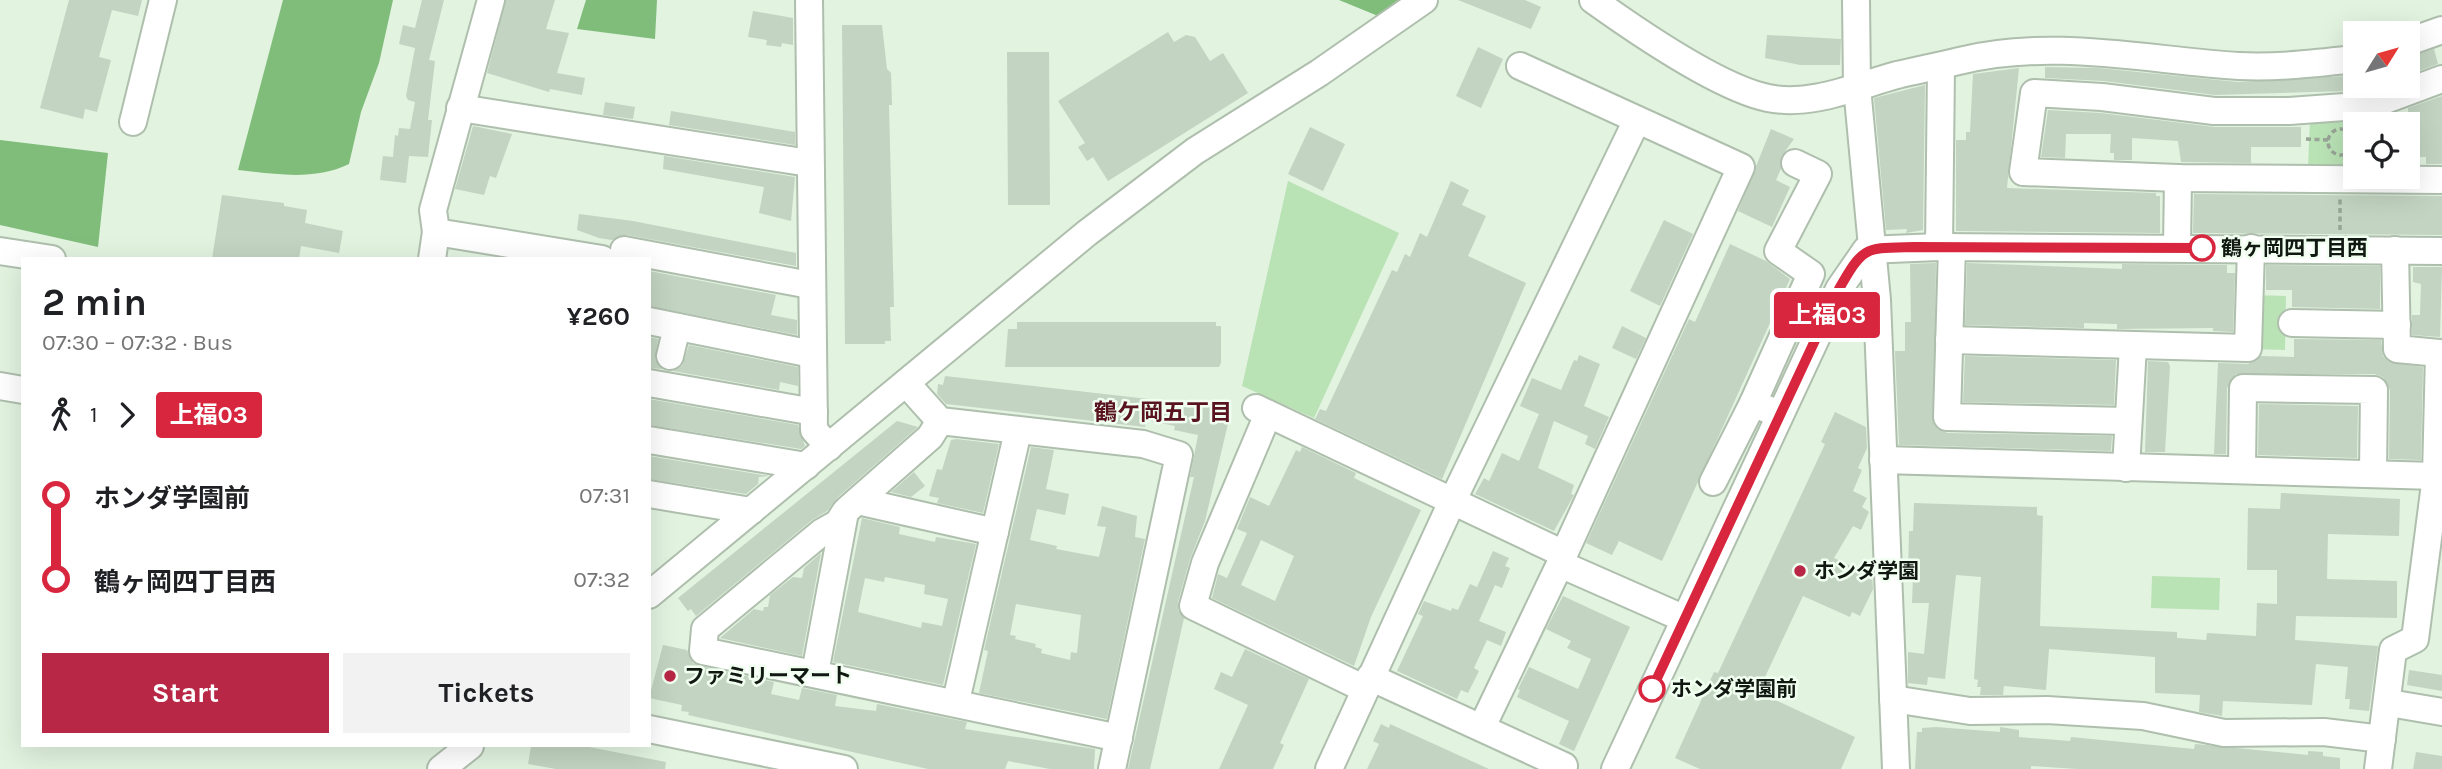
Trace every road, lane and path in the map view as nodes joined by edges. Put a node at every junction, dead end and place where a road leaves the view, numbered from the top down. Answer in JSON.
{"nodes":[{"id":1,"x":163,"y":0,"type":"edge"},
{"id":2,"x":491,"y":0,"type":"edge"},
{"id":3,"x":809,"y":0,"type":"edge"},
{"id":4,"x":1424,"y":0,"type":"edge"},
{"id":5,"x":1593,"y":0,"type":"edge"},
{"id":6,"x":1856,"y":0,"type":"edge"},
{"id":7,"x":2442,"y":30,"type":"edge"},
{"id":8,"x":2420,"y":38,"type":"edge"},
{"id":9,"x":2343,"y":60,"type":"edge"},
{"id":10,"x":1520,"y":66,"type":"dead end"},
{"id":11,"x":1941,"y":68,"type":"junction"},
{"id":12,"x":2442,"y":79,"type":"edge"},
{"id":13,"x":1857,"y":87,"type":"junction"},
{"id":14,"x":460,"y":108,"type":"junction"},
{"id":15,"x":1637,"y":120,"type":"junction"},
{"id":16,"x":133,"y":122,"type":"dead end"},
{"id":17,"x":2306,"y":139,"type":"dead end"},
{"id":18,"x":2328,"y":140,"type":"junction"},
{"id":19,"x":809,"y":163,"type":"junction"},
{"id":20,"x":1795,"y":163,"type":"dead end"},
{"id":21,"x":2178,"y":178,"type":"junction"},
{"id":22,"x":2341,"y":178,"type":"junction"},
{"id":23,"x":2442,"y":180,"type":"edge"},
{"id":24,"x":436,"y":232,"type":"junction"},
{"id":25,"x":2339,"y":242,"type":"dead end"},
{"id":26,"x":1945,"y":247,"type":"junction"},
{"id":27,"x":2177,"y":247,"type":"junction"},
{"id":28,"x":1872,"y":248,"type":"junction"},
{"id":29,"x":2252,"y":248,"type":"junction"},
{"id":30,"x":2395,"y":250,"type":"junction"},
{"id":31,"x":0,"y":251,"type":"edge"},
{"id":32,"x":2442,"y":251,"type":"edge"},
{"id":33,"x":38,"y":257,"type":"edge"},
{"id":34,"x":432,"y":257,"type":"edge"},
{"id":35,"x":590,"y":257,"type":"edge"},
{"id":36,"x":623,"y":257,"type":"edge"},
{"id":37,"x":810,"y":285,"type":"junction"},
{"id":38,"x":1839,"y":289,"type":"junction"},
{"id":39,"x":1877,"y":300,"type":"junction"},
{"id":40,"x":651,"y":321,"type":"edge"},
{"id":41,"x":2292,"y":323,"type":"dead end"},
{"id":42,"x":2397,"y":325,"type":"junction"},
{"id":43,"x":677,"y":327,"type":"junction"},
{"id":44,"x":1949,"y":340,"type":"junction"},
{"id":45,"x":2133,"y":346,"type":"junction"},
{"id":46,"x":2441,"y":353,"type":"edge"},
{"id":47,"x":812,"y":354,"type":"junction"},
{"id":48,"x":670,"y":356,"type":"dead end"},
{"id":49,"x":651,"y":383,"type":"edge"},
{"id":50,"x":906,"y":383,"type":"junction"},
{"id":51,"x":0,"y":386,"type":"edge"},
{"id":52,"x":21,"y":390,"type":"edge"},
{"id":53,"x":1753,"y":403,"type":"junction"},
{"id":54,"x":814,"y":412,"type":"junction"},
{"id":55,"x":2440,"y":412,"type":"edge"},
{"id":56,"x":1780,"y":415,"type":"junction"},
{"id":57,"x":940,"y":421,"type":"junction"},
{"id":58,"x":2128,"y":421,"type":"junction"},
{"id":59,"x":1018,"y":431,"type":"junction"},
{"id":60,"x":651,"y":440,"type":"edge"},
{"id":61,"x":829,"y":447,"type":"junction"},
{"id":62,"x":1883,"y":460,"type":"junction"},
{"id":63,"x":806,"y":466,"type":"junction"},
{"id":64,"x":2126,"y":468,"type":"junction"},
{"id":65,"x":2242,"y":468,"type":"junction"},
{"id":66,"x":2373,"y":474,"type":"junction"},
{"id":67,"x":1713,"y":482,"type":"dead end"},
{"id":68,"x":2438,"y":483,"type":"edge"},
{"id":69,"x":651,"y":494,"type":"edge"},
{"id":70,"x":1451,"y":503,"type":"junction"},
{"id":71,"x":852,"y":506,"type":"junction"},
{"id":72,"x":751,"y":510,"type":"junction"},
{"id":73,"x":995,"y":532,"type":"junction"},
{"id":74,"x":1562,"y":559,"type":"junction"},
{"id":75,"x":651,"y":593,"type":"edge"},
{"id":76,"x":2431,"y":599,"type":"edge"},
{"id":77,"x":1685,"y":619,"type":"junction"},
{"id":78,"x":815,"y":673,"type":"junction"},
{"id":79,"x":1368,"y":683,"type":"junction"},
{"id":80,"x":1893,"y":699,"type":"junction"},
{"id":81,"x":956,"y":701,"type":"junction"},
{"id":82,"x":2389,"y":703,"type":"junction"},
{"id":83,"x":2442,"y":712,"type":"edge"},
{"id":84,"x":1482,"y":727,"type":"junction"},
{"id":85,"x":651,"y":729,"type":"edge"},
{"id":86,"x":1119,"y":737,"type":"junction"},
{"id":87,"x":2382,"y":739,"type":"junction"},
{"id":88,"x":458,"y":747,"type":"edge"},
{"id":89,"x":1564,"y":765,"type":"dead end"},
{"id":90,"x":834,"y":768,"type":"edge"},
{"id":91,"x":441,"y":769,"type":"edge"},
{"id":92,"x":1112,"y":769,"type":"edge"},
{"id":93,"x":1329,"y":769,"type":"edge"},
{"id":94,"x":1615,"y":769,"type":"edge"},
{"id":95,"x":1896,"y":769,"type":"edge"},
{"id":96,"x":2378,"y":769,"type":"edge"}],
"edges":[{"from":1,"to":16,"type":"street"},
{"from":2,"to":14,"type":"street"},
{"from":3,"to":19,"type":"street"},
{"from":4,"to":50,"type":"street"},
{"from":5,"to":13,"type":"street"},
{"from":6,"to":13,"type":"street"},
{"from":7,"to":8,"type":"street"},
{"from":9,"to":11,"type":"street"},
{"from":10,"to":15,"type":"street"},
{"from":11,"to":13,"type":"street"},
{"from":11,"to":26,"type":"street"},
{"from":12,"to":21,"type":"street"},
{"from":13,"to":28,"type":"street"},
{"from":14,"to":19,"type":"street"},
{"from":14,"to":24,"type":"street"},
{"from":15,"to":70,"type":"street"},
{"from":15,"to":74,"type":"street"},
{"from":17,"to":18,"type":"path"},
{"from":18,"to":18,"type":"path"},
{"from":19,"to":37,"type":"street"},
{"from":20,"to":53,"type":"street"},
{"from":21,"to":22,"type":"street"},
{"from":21,"to":27,"type":"street"},
{"from":22,"to":23,"type":"street"},
{"from":22,"to":25,"type":"path"},
{"from":24,"to":34,"type":"street"},
{"from":24,"to":35,"type":"street"},
{"from":26,"to":27,"type":"street"},
{"from":26,"to":28,"type":"street"},
{"from":26,"to":44,"type":"street"},
{"from":27,"to":29,"type":"street"},
{"from":28,"to":38,"type":"street"},
{"from":28,"to":39,"type":"street"},
{"from":29,"to":30,"type":"street"},
{"from":29,"to":45,"type":"street"},
{"from":30,"to":32,"type":"street"},
{"from":30,"to":42,"type":"street"},
{"from":31,"to":33,"type":"street"},
{"from":36,"to":37,"type":"street"},
{"from":37,"to":47,"type":"street"},
{"from":38,"to":39,"type":"street"},
{"from":38,"to":56,"type":"street"},
{"from":39,"to":62,"type":"street"},
{"from":40,"to":43,"type":"street"},
{"from":41,"to":42,"type":"street"},
{"from":42,"to":46,"type":"street"},
{"from":43,"to":47,"type":"street"},
{"from":43,"to":48,"type":"street"},
{"from":44,"to":45,"type":"street"},
{"from":44,"to":58,"type":"street"},
{"from":45,"to":58,"type":"street"},
{"from":46,"to":55,"type":"street"},
{"from":47,"to":54,"type":"street"},
{"from":49,"to":54,"type":"street"},
{"from":50,"to":57,"type":"street"},
{"from":50,"to":61,"type":"street"},
{"from":51,"to":52,"type":"street"},
{"from":53,"to":56,"type":"street"},
{"from":53,"to":67,"type":"street"},
{"from":54,"to":61,"type":"street"},
{"from":55,"to":68,"type":"street"},
{"from":56,"to":77,"type":"street"},
{"from":57,"to":59,"type":"street"},
{"from":57,"to":71,"type":"street"},
{"from":58,"to":64,"type":"street"},
{"from":59,"to":73,"type":"street"},
{"from":59,"to":86,"type":"street"},
{"from":60,"to":63,"type":"street"},
{"from":61,"to":63,"type":"street"},
{"from":62,"to":64,"type":"street"},
{"from":62,"to":80,"type":"street"},
{"from":63,"to":72,"type":"street"},
{"from":64,"to":65,"type":"street"},
{"from":65,"to":66,"type":"street"},
{"from":65,"to":66,"type":"street"},
{"from":66,"to":68,"type":"street"},
{"from":68,"to":76,"type":"street"},
{"from":69,"to":72,"type":"street"},
{"from":70,"to":74,"type":"street"},
{"from":70,"to":79,"type":"street"},
{"from":70,"to":79,"type":"street"},
{"from":71,"to":73,"type":"street"},
{"from":71,"to":78,"type":"street"},
{"from":71,"to":78,"type":"street"},
{"from":72,"to":75,"type":"street"},
{"from":73,"to":81,"type":"street"},
{"from":74,"to":77,"type":"street"},
{"from":74,"to":84,"type":"street"},
{"from":76,"to":82,"type":"street"},
{"from":77,"to":94,"type":"street"},
{"from":78,"to":81,"type":"street"},
{"from":79,"to":84,"type":"street"},
{"from":79,"to":93,"type":"street"},
{"from":80,"to":87,"type":"street"},
{"from":80,"to":95,"type":"street"},
{"from":81,"to":86,"type":"street"},
{"from":82,"to":83,"type":"street"},
{"from":82,"to":87,"type":"street"},
{"from":84,"to":89,"type":"street"},
{"from":85,"to":90,"type":"street"},
{"from":86,"to":92,"type":"street"},
{"from":87,"to":96,"type":"street"},
{"from":88,"to":91,"type":"street"}]}
